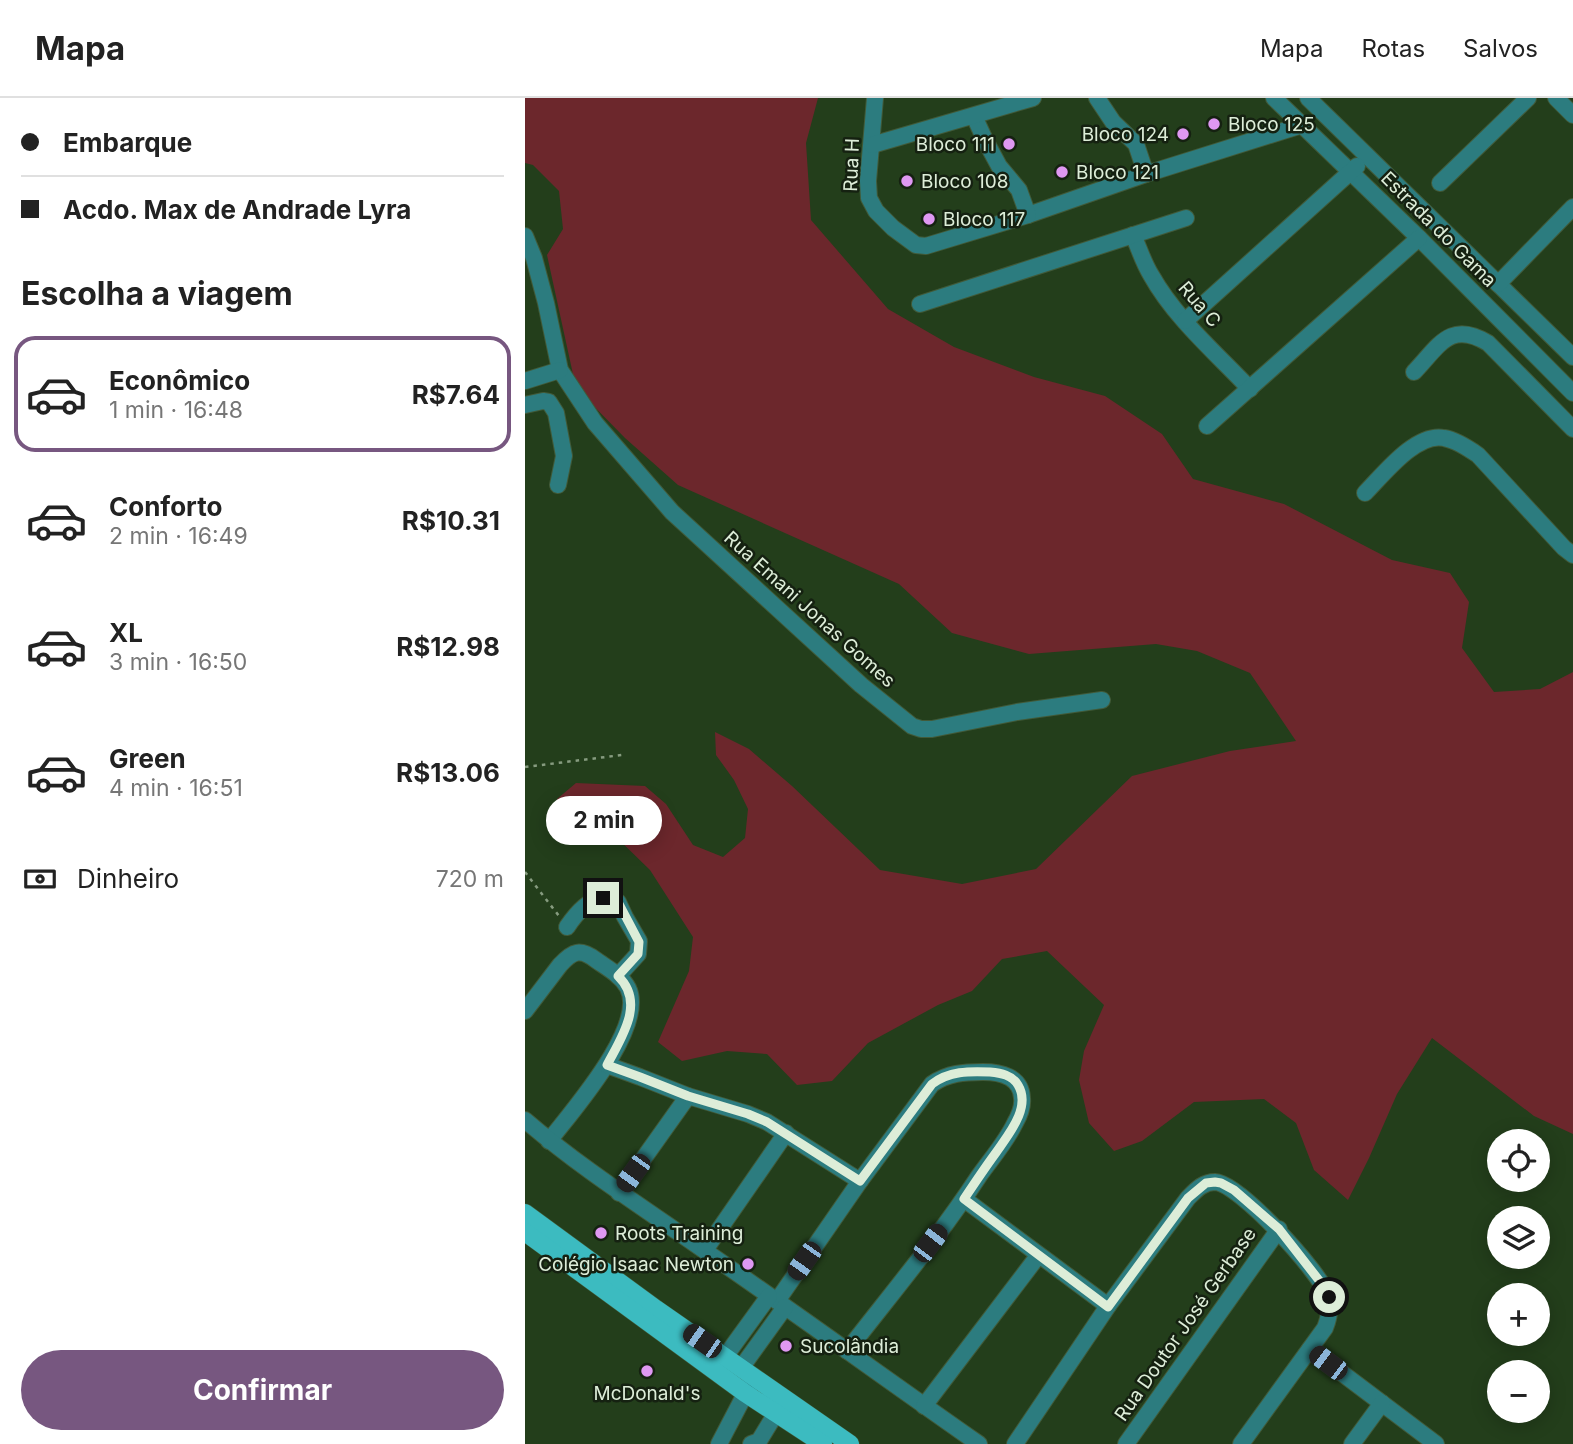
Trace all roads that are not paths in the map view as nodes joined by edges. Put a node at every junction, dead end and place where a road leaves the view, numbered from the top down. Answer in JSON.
{"nodes":[{"id":1,"x":875,"y":98,"type":"edge"},
{"id":2,"x":1033,"y":98,"type":"edge"},
{"id":3,"x":1097,"y":98,"type":"edge"},
{"id":4,"x":1274,"y":98,"type":"edge"},
{"id":5,"x":1528,"y":98,"type":"edge"},
{"id":6,"x":1556,"y":98,"type":"edge"},
{"id":7,"x":1315,"y":100,"type":"edge"},
{"id":8,"x":1573,"y":115,"type":"edge"},
{"id":9,"x":974,"y":116,"type":"junction"},
{"id":10,"x":1301,"y":125,"type":"junction"},
{"id":11,"x":872,"y":145,"type":"junction"},
{"id":12,"x":1367,"y":157,"type":"junction"},
{"id":13,"x":1351,"y":172,"type":"junction"},
{"id":14,"x":1146,"y":174,"type":"junction"},
{"id":15,"x":1440,"y":183,"type":"dead end"},
{"id":16,"x":1573,"y":206,"type":"edge"},
{"id":17,"x":1028,"y":215,"type":"junction"},
{"id":18,"x":1186,"y":218,"type":"dead end"},
{"id":19,"x":1133,"y":235,"type":"junction"},
{"id":20,"x":525,"y":237,"type":"edge"},
{"id":21,"x":1419,"y":238,"type":"junction"},
{"id":22,"x":1498,"y":284,"type":"junction"},
{"id":23,"x":920,"y":304,"type":"dead end"},
{"id":24,"x":1185,"y":321,"type":"junction"},
{"id":25,"x":1573,"y":357,"type":"edge"},
{"id":26,"x":560,"y":370,"type":"junction"},
{"id":27,"x":1414,"y":372,"type":"dead end"},
{"id":28,"x":525,"y":381,"type":"edge"},
{"id":29,"x":1250,"y":389,"type":"junction"},
{"id":30,"x":1573,"y":393,"type":"edge"},
{"id":31,"x":525,"y":405,"type":"edge"},
{"id":32,"x":1207,"y":426,"type":"dead end"},
{"id":33,"x":1573,"y":429,"type":"edge"},
{"id":34,"x":558,"y":485,"type":"dead end"},
{"id":35,"x":1365,"y":493,"type":"dead end"},
{"id":36,"x":1573,"y":555,"type":"edge"},
{"id":37,"x":1102,"y":700,"type":"dead end"},
{"id":38,"x":567,"y":927,"type":"road end"},
{"id":39,"x":618,"y":976,"type":"junction"},
{"id":40,"x":525,"y":1011,"type":"edge"},
{"id":41,"x":607,"y":1065,"type":"junction"},
{"id":42,"x":688,"y":1096,"type":"junction"},
{"id":43,"x":525,"y":1120,"type":"edge"},
{"id":44,"x":786,"y":1133,"type":"junction"},
{"id":45,"x":549,"y":1141,"type":"junction"},
{"id":46,"x":860,"y":1181,"type":"junction"},
{"id":47,"x":619,"y":1193,"type":"junction"},
{"id":48,"x":964,"y":1199,"type":"junction"},
{"id":49,"x":525,"y":1213,"type":"edge"},
{"id":50,"x":1279,"y":1229,"type":"junction"},
{"id":51,"x":525,"y":1231,"type":"edge"},
{"id":52,"x":705,"y":1251,"type":"junction"},
{"id":53,"x":1038,"y":1256,"type":"junction"},
{"id":54,"x":777,"y":1302,"type":"junction"},
{"id":55,"x":1108,"y":1307,"type":"junction"},
{"id":56,"x":1310,"y":1349,"type":"junction"},
{"id":57,"x":847,"y":1351,"type":"junction"},
{"id":58,"x":720,"y":1363,"type":"junction"},
{"id":59,"x":747,"y":1379,"type":"junction"},
{"id":60,"x":1382,"y":1403,"type":"junction"},
{"id":61,"x":924,"y":1406,"type":"junction"},
{"id":62,"x":776,"y":1413,"type":"junction"},
{"id":63,"x":727,"y":1428,"type":"junction"},
{"id":64,"x":719,"y":1444,"type":"edge"},
{"id":65,"x":749,"y":1444,"type":"edge"},
{"id":66,"x":823,"y":1444,"type":"edge"},
{"id":67,"x":850,"y":1444,"type":"edge"},
{"id":68,"x":979,"y":1444,"type":"edge"},
{"id":69,"x":1015,"y":1444,"type":"edge"},
{"id":70,"x":1126,"y":1444,"type":"edge"},
{"id":71,"x":1241,"y":1444,"type":"edge"},
{"id":72,"x":1352,"y":1444,"type":"edge"},
{"id":73,"x":1436,"y":1444,"type":"edge"}],
"edges":[{"from":1,"to":11,"type":"street","name":"Rua H"},
{"from":2,"to":9,"type":"street"},
{"from":3,"to":14,"type":"street"},
{"from":4,"to":10,"type":"street","name":"Estrada do Gama"},
{"from":5,"to":15,"type":"street"},
{"from":6,"to":8,"type":"street"},
{"from":7,"to":12,"type":"street","name":"Estrada do Gama"},
{"from":9,"to":11,"type":"street"},
{"from":9,"to":17,"type":"street"},
{"from":10,"to":13,"type":"street","name":"Estrada do Gama"},
{"from":10,"to":14,"type":"street"},
{"from":11,"to":17,"type":"street","name":"Rua H"},
{"from":12,"to":13,"type":"street"},
{"from":12,"to":22,"type":"street","name":"Estrada do Gama"},
{"from":13,"to":21,"type":"street","name":"Estrada do Gama"},
{"from":13,"to":24,"type":"street"},
{"from":14,"to":17,"type":"street"},
{"from":16,"to":22,"type":"street"},
{"from":18,"to":19,"type":"street"},
{"from":19,"to":23,"type":"street"},
{"from":19,"to":24,"type":"street","name":"Rua C"},
{"from":20,"to":26,"type":"street"},
{"from":21,"to":29,"type":"street"},
{"from":21,"to":30,"type":"street","name":"Estrada do Gama"},
{"from":22,"to":25,"type":"street","name":"Estrada do Gama"},
{"from":24,"to":29,"type":"street","name":"Rua C"},
{"from":26,"to":28,"type":"street"},
{"from":26,"to":37,"type":"street","name":"Rua Emani Jonas Gomes"},
{"from":27,"to":33,"type":"street"},
{"from":29,"to":32,"type":"street"},
{"from":31,"to":34,"type":"street"},
{"from":35,"to":36,"type":"street"},
{"from":38,"to":39,"type":"street"},
{"from":39,"to":40,"type":"street"},
{"from":39,"to":41,"type":"street"},
{"from":41,"to":42,"type":"street"},
{"from":41,"to":45,"type":"street"},
{"from":42,"to":44,"type":"street"},
{"from":42,"to":47,"type":"street"},
{"from":43,"to":45,"type":"street"},
{"from":44,"to":46,"type":"street"},
{"from":44,"to":52,"type":"street"},
{"from":45,"to":47,"type":"street"},
{"from":46,"to":48,"type":"street"},
{"from":46,"to":54,"type":"street"},
{"from":47,"to":52,"type":"street"},
{"from":48,"to":53,"type":"street"},
{"from":48,"to":57,"type":"street"},
{"from":49,"to":58,"type":"main road"},
{"from":50,"to":55,"type":"street"},
{"from":50,"to":56,"type":"street"},
{"from":50,"to":70,"type":"street","name":"Rua Doutor José Gerbase"},
{"from":51,"to":58,"type":"main road"},
{"from":52,"to":54,"type":"street"},
{"from":53,"to":55,"type":"street"},
{"from":53,"to":61,"type":"street"},
{"from":54,"to":57,"type":"street"},
{"from":54,"to":58,"type":"street"},
{"from":54,"to":59,"type":"street"},
{"from":55,"to":69,"type":"street"},
{"from":56,"to":60,"type":"street"},
{"from":56,"to":71,"type":"street"},
{"from":57,"to":61,"type":"street"},
{"from":58,"to":59,"type":"main road"},
{"from":58,"to":59,"type":"main road"},
{"from":59,"to":62,"type":"main road"},
{"from":59,"to":63,"type":"street"},
{"from":59,"to":67,"type":"main road"},
{"from":60,"to":72,"type":"street"},
{"from":60,"to":73,"type":"street"},
{"from":61,"to":68,"type":"street"},
{"from":62,"to":65,"type":"street"},
{"from":62,"to":66,"type":"main road"},
{"from":63,"to":64,"type":"street"},
{"from":63,"to":65,"type":"street"}]}
